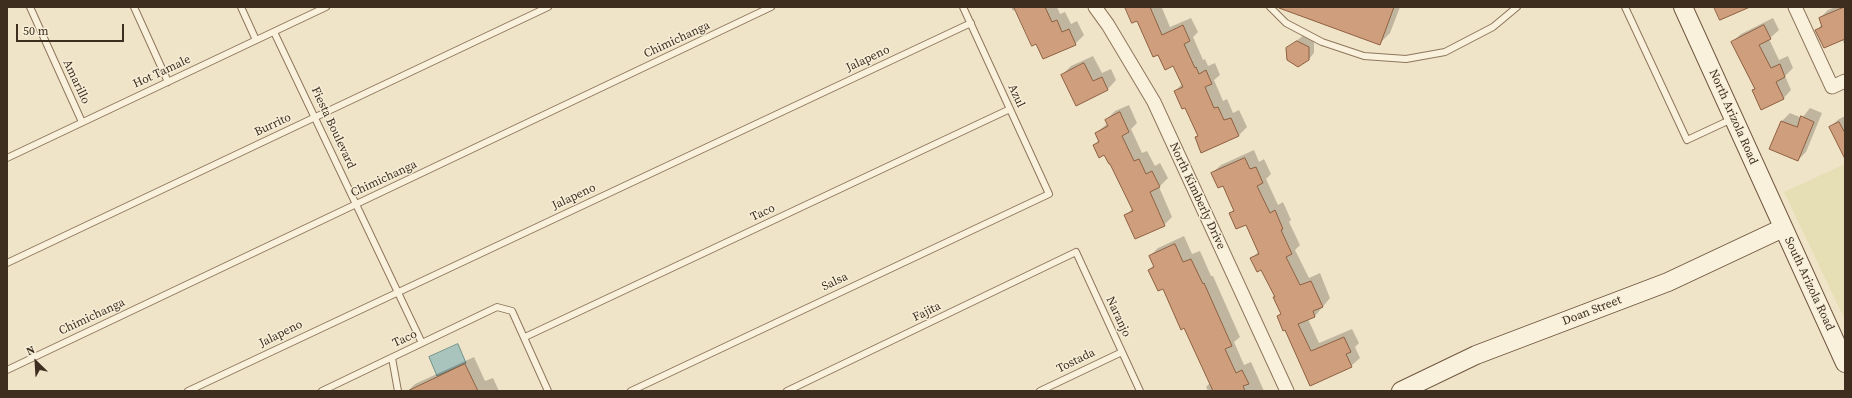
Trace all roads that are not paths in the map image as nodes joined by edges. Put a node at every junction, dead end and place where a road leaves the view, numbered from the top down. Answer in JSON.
{"nodes":[{"id":1,"x":30,"y":7,"type":"edge"},
{"id":2,"x":134,"y":7,"type":"edge"},
{"id":3,"x":241,"y":7,"type":"edge"},
{"id":4,"x":326,"y":7,"type":"edge"},
{"id":5,"x":548,"y":7,"type":"edge"},
{"id":6,"x":771,"y":7,"type":"edge"},
{"id":7,"x":963,"y":7,"type":"edge"},
{"id":8,"x":1095,"y":7,"type":"edge"},
{"id":9,"x":1270,"y":7,"type":"edge"},
{"id":10,"x":1517,"y":7,"type":"edge"},
{"id":11,"x":1626,"y":7,"type":"edge"},
{"id":12,"x":1683,"y":7,"type":"edge"},
{"id":13,"x":1795,"y":7,"type":"edge"},
{"id":14,"x":971,"y":23,"type":"junction"},
{"id":15,"x":274,"y":32,"type":"junction"},
{"id":16,"x":256,"y":40,"type":"junction"},
{"id":17,"x":1845,"y":81,"type":"edge"},
{"id":18,"x":168,"y":82,"type":"junction"},
{"id":19,"x":1010,"y":109,"type":"junction"},
{"id":20,"x":315,"y":117,"type":"junction"},
{"id":21,"x":1733,"y":118,"type":"junction"},
{"id":22,"x":82,"y":122,"type":"junction"},
{"id":23,"x":7,"y":158,"type":"edge"},
{"id":24,"x":1049,"y":194,"type":"joint"},
{"id":25,"x":356,"y":204,"type":"junction"},
{"id":26,"x":1783,"y":228,"type":"junction"},
{"id":27,"x":1076,"y":252,"type":"joint"},
{"id":28,"x":7,"y":262,"type":"edge"},
{"id":29,"x":398,"y":292,"type":"junction"},
{"id":30,"x":525,"y":337,"type":"junction"},
{"id":31,"x":422,"y":343,"type":"junction"},
{"id":32,"x":1122,"y":352,"type":"junction"},
{"id":33,"x":392,"y":358,"type":"junction"},
{"id":34,"x":1845,"y":363,"type":"edge"},
{"id":35,"x":7,"y":370,"type":"edge"},
{"id":36,"x":188,"y":391,"type":"edge"},
{"id":37,"x":322,"y":391,"type":"edge"},
{"id":38,"x":398,"y":391,"type":"edge"},
{"id":39,"x":548,"y":391,"type":"edge"},
{"id":40,"x":631,"y":391,"type":"edge"},
{"id":41,"x":787,"y":391,"type":"edge"},
{"id":42,"x":1040,"y":391,"type":"edge"},
{"id":43,"x":1140,"y":391,"type":"edge"},
{"id":44,"x":1286,"y":391,"type":"edge"},
{"id":45,"x":1401,"y":391,"type":"edge"}],
"edges":[{"from":1,"to":22,"type":"lane","name":"Amarillo"},
{"from":2,"to":18,"type":"lane"},
{"from":3,"to":16,"type":"lane"},
{"from":4,"to":15,"type":"lane","name":"Hot Tamale"},
{"from":5,"to":20,"type":"lane","name":"Burrito"},
{"from":6,"to":25,"type":"lane","name":"Chimichanga"},
{"from":7,"to":14,"type":"lane","name":"Azul"},
{"from":8,"to":44,"type":"street","name":"North Kimberly Drive"},
{"from":9,"to":10,"type":"lane"},
{"from":11,"to":21,"type":"lane"},
{"from":12,"to":21,"type":"street","name":"North Arizola Road"},
{"from":13,"to":17,"type":"street"},
{"from":14,"to":19,"type":"lane","name":"Azul"},
{"from":14,"to":29,"type":"lane","name":"Jalapeno"},
{"from":15,"to":16,"type":"lane","name":"Hot Tamale"},
{"from":15,"to":20,"type":"lane","name":"Fiesta Boulevard"},
{"from":16,"to":18,"type":"lane","name":"Hot Tamale"},
{"from":18,"to":22,"type":"lane","name":"Hot Tamale"},
{"from":19,"to":24,"type":"lane","name":"Azul"},
{"from":19,"to":30,"type":"lane","name":"Taco"},
{"from":20,"to":25,"type":"lane","name":"Fiesta Boulevard"},
{"from":20,"to":28,"type":"lane","name":"Burrito"},
{"from":21,"to":26,"type":"street","name":"North Arizola Road"},
{"from":22,"to":23,"type":"lane","name":"Hot Tamale"},
{"from":24,"to":40,"type":"lane","name":"Salsa"},
{"from":25,"to":29,"type":"lane","name":"Fiesta Boulevard"},
{"from":25,"to":35,"type":"lane","name":"Chimichanga"},
{"from":26,"to":34,"type":"street","name":"South Arizola Road"},
{"from":26,"to":45,"type":"street","name":"Doan Street"},
{"from":27,"to":32,"type":"lane","name":"Naranjo"},
{"from":27,"to":41,"type":"lane","name":"Fajita"},
{"from":29,"to":31,"type":"lane","name":"Fiesta Boulevard"},
{"from":29,"to":36,"type":"lane","name":"Jalapeno"},
{"from":30,"to":31,"type":"lane","name":"Taco"},
{"from":30,"to":39,"type":"lane"},
{"from":31,"to":33,"type":"lane","name":"Taco"},
{"from":32,"to":42,"type":"lane","name":"Tostada"},
{"from":32,"to":43,"type":"lane","name":"Naranjo"},
{"from":33,"to":37,"type":"lane","name":"Taco"},
{"from":33,"to":38,"type":"lane"}]}
